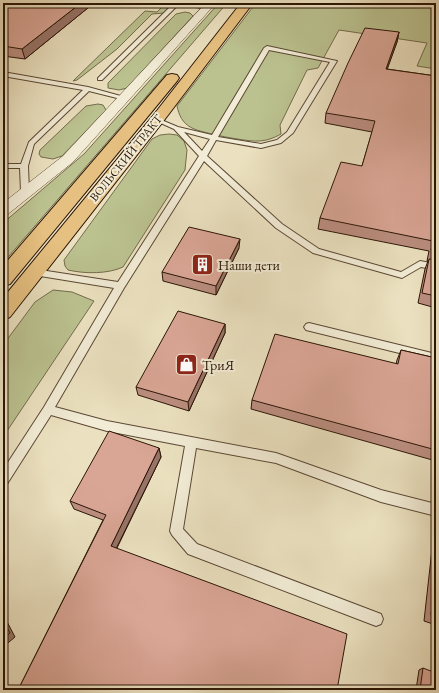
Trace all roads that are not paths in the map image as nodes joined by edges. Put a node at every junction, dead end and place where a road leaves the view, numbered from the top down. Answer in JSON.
{"nodes":[{"id":1,"x":178,"y":3,"type":"edge"},
{"id":2,"x":234,"y":3,"type":"edge"},
{"id":3,"x":247,"y":3,"type":"edge"},
{"id":4,"x":209,"y":5,"type":"edge"},
{"id":5,"x":3,"y":74,"type":"edge"},
{"id":6,"x":100,"y":79,"type":"dead end"},
{"id":7,"x":88,"y":89,"type":"junction"},
{"id":8,"x":125,"y":98,"type":"junction"},
{"id":9,"x":157,"y":120,"type":"junction"},
{"id":10,"x":176,"y":128,"type":"junction"},
{"id":11,"x":214,"y":138,"type":"junction"},
{"id":12,"x":204,"y":156,"type":"junction"},
{"id":13,"x":3,"y":166,"type":"edge"},
{"id":14,"x":24,"y":166,"type":"junction"},
{"id":15,"x":24,"y":192,"type":"junction"},
{"id":16,"x":3,"y":211,"type":"edge"},
{"id":17,"x":436,"y":267,"type":"edge"},
{"id":18,"x":34,"y":272,"type":"junction"},
{"id":19,"x":3,"y":280,"type":"edge"},
{"id":20,"x":120,"y":286,"type":"junction"},
{"id":21,"x":3,"y":312,"type":"edge"},
{"id":22,"x":309,"y":327,"type":"dead end"},
{"id":23,"x":436,"y":358,"type":"edge"},
{"id":24,"x":48,"y":410,"type":"junction"},
{"id":25,"x":192,"y":441,"type":"junction"},
{"id":26,"x":3,"y":480,"type":"edge"},
{"id":27,"x":436,"y":510,"type":"edge"},
{"id":28,"x":376,"y":619,"type":"dead end"}],
"edges":[{"from":1,"to":4,"type":"lane"},
{"from":1,"to":6,"type":"lane"},
{"from":2,"to":19,"type":"main road","name":"ВОЛЬСКИЙ ТРАКТ"},
{"from":3,"to":9,"type":"main road","name":"ВОЛЬСКИЙ ТРАКТ"},
{"from":4,"to":8,"type":"street"},
{"from":5,"to":7,"type":"lane"},
{"from":7,"to":8,"type":"lane"},
{"from":7,"to":14,"type":"lane"},
{"from":8,"to":15,"type":"street"},
{"from":9,"to":10,"type":"lane"},
{"from":9,"to":18,"type":"main road","name":"ВОЛЬСКИЙ ТРАКТ"},
{"from":10,"to":11,"type":"lane"},
{"from":10,"to":12,"type":"lane"},
{"from":11,"to":11,"type":"lane"},
{"from":11,"to":12,"type":"lane"},
{"from":12,"to":17,"type":"lane"},
{"from":12,"to":20,"type":"lane"},
{"from":13,"to":14,"type":"lane"},
{"from":14,"to":15,"type":"lane"},
{"from":15,"to":16,"type":"street"},
{"from":18,"to":20,"type":"lane"},
{"from":18,"to":21,"type":"main road","name":"ВОЛЬСКИЙ ТРАКТ"},
{"from":20,"to":24,"type":"lane"},
{"from":22,"to":23,"type":"lane"},
{"from":24,"to":25,"type":"lane"},
{"from":24,"to":26,"type":"lane"},
{"from":25,"to":27,"type":"lane"},
{"from":25,"to":28,"type":"lane"}]}
